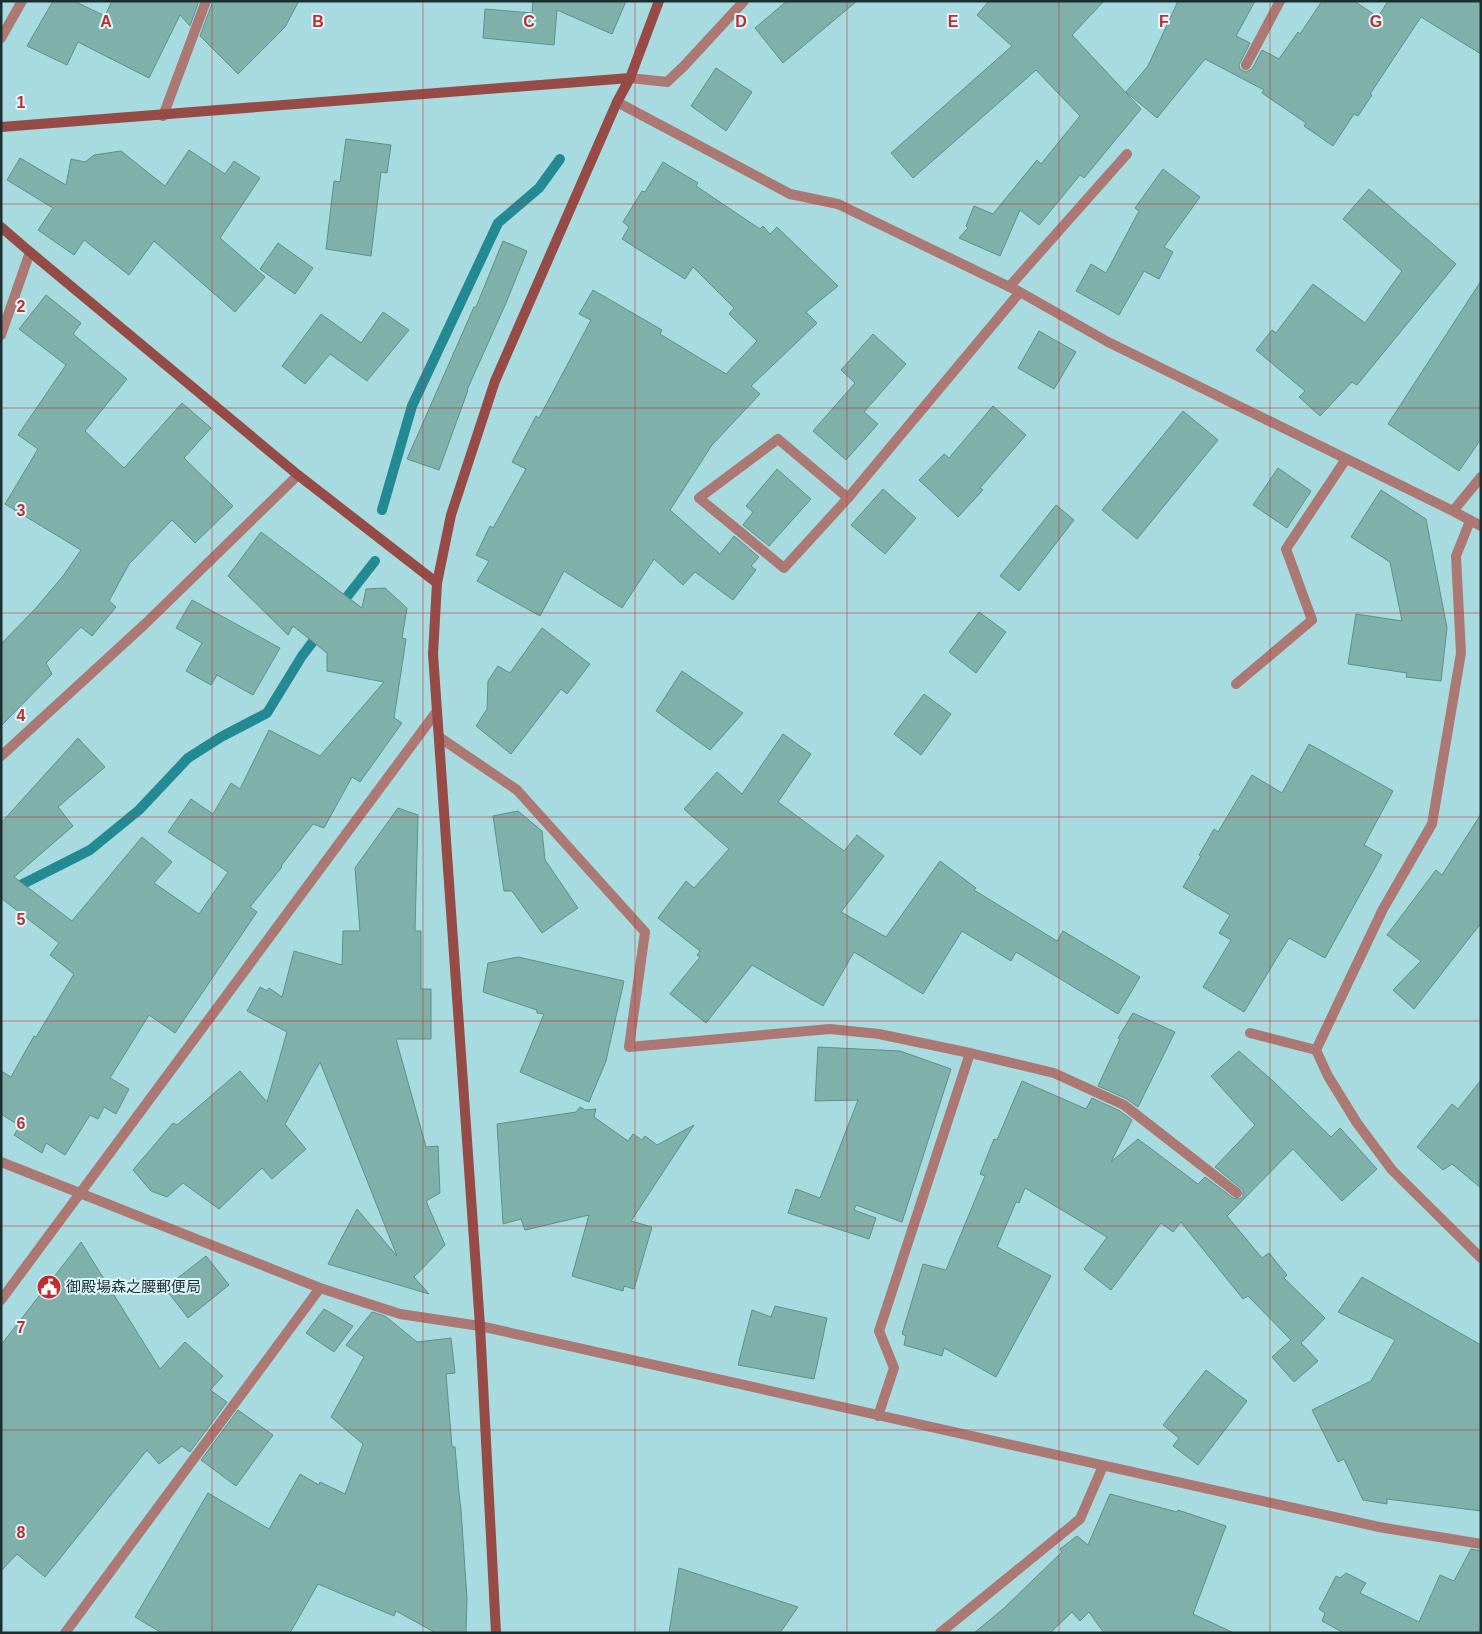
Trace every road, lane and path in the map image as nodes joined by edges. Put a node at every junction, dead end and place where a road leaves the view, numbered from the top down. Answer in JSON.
{"nodes":[{"id":1,"x":22,"y":1,"type":"edge"},
{"id":2,"x":206,"y":1,"type":"edge"},
{"id":3,"x":659,"y":1,"type":"edge"},
{"id":4,"x":744,"y":1,"type":"edge"},
{"id":5,"x":1280,"y":1,"type":"edge"},
{"id":6,"x":1,"y":38,"type":"edge"},
{"id":7,"x":1246,"y":65,"type":"dead end"},
{"id":8,"x":630,"y":78,"type":"junction"},
{"id":9,"x":617,"y":102,"type":"junction"},
{"id":10,"x":163,"y":116,"type":"junction"},
{"id":11,"x":1,"y":127,"type":"edge"},
{"id":12,"x":1128,"y":154,"type":"dead end"},
{"id":13,"x":1,"y":227,"type":"edge"},
{"id":14,"x":30,"y":252,"type":"junction"},
{"id":15,"x":1008,"y":287,"type":"junction"},
{"id":16,"x":1020,"y":292,"type":"junction"},
{"id":17,"x":1,"y":335,"type":"edge"},
{"id":18,"x":1346,"y":459,"type":"junction"},
{"id":19,"x":298,"y":475,"type":"junction"},
{"id":20,"x":1481,"y":477,"type":"edge"},
{"id":21,"x":848,"y":498,"type":"junction"},
{"id":22,"x":1454,"y":511,"type":"junction"},
{"id":23,"x":1470,"y":521,"type":"junction"},
{"id":24,"x":1481,"y":526,"type":"edge"},
{"id":25,"x":437,"y":583,"type":"junction"},
{"id":26,"x":1236,"y":684,"type":"dead end"},
{"id":27,"x":436,"y":711,"type":"junction"},
{"id":28,"x":439,"y":737,"type":"junction"},
{"id":29,"x":1,"y":756,"type":"edge"},
{"id":30,"x":1250,"y":1034,"type":"dead end"},
{"id":31,"x":1316,"y":1050,"type":"junction"},
{"id":32,"x":970,"y":1052,"type":"junction"},
{"id":33,"x":1,"y":1162,"type":"edge"},
{"id":34,"x":81,"y":1193,"type":"junction"},
{"id":35,"x":1237,"y":1193,"type":"dead end"},
{"id":36,"x":1481,"y":1258,"type":"edge"},
{"id":37,"x":320,"y":1288,"type":"junction"},
{"id":38,"x":1,"y":1300,"type":"edge"},
{"id":39,"x":480,"y":1326,"type":"junction"},
{"id":40,"x":878,"y":1416,"type":"junction"},
{"id":41,"x":1103,"y":1466,"type":"junction"},
{"id":42,"x":1481,"y":1544,"type":"edge"},
{"id":43,"x":65,"y":1633,"type":"edge"},
{"id":44,"x":496,"y":1633,"type":"edge"},
{"id":45,"x":940,"y":1633,"type":"edge"}],
"edges":[{"from":1,"to":6,"type":"street"},
{"from":2,"to":10,"type":"street"},
{"from":3,"to":8,"type":"street"},
{"from":4,"to":8,"type":"street"},
{"from":5,"to":7,"type":"street"},
{"from":8,"to":9,"type":"street"},
{"from":8,"to":10,"type":"street"},
{"from":9,"to":15,"type":"street"},
{"from":9,"to":25,"type":"street"},
{"from":10,"to":11,"type":"street"},
{"from":12,"to":15,"type":"street"},
{"from":13,"to":14,"type":"street"},
{"from":14,"to":17,"type":"street"},
{"from":14,"to":19,"type":"street"},
{"from":15,"to":16,"type":"street"},
{"from":16,"to":18,"type":"street"},
{"from":16,"to":21,"type":"street"},
{"from":18,"to":22,"type":"street"},
{"from":18,"to":26,"type":"street"},
{"from":19,"to":25,"type":"street"},
{"from":19,"to":29,"type":"street"},
{"from":20,"to":22,"type":"street"},
{"from":21,"to":21,"type":"street"},
{"from":22,"to":23,"type":"street"},
{"from":23,"to":24,"type":"street"},
{"from":23,"to":31,"type":"street"},
{"from":25,"to":27,"type":"street"},
{"from":27,"to":28,"type":"street"},
{"from":27,"to":34,"type":"street"},
{"from":28,"to":32,"type":"street"},
{"from":28,"to":39,"type":"street"},
{"from":30,"to":31,"type":"street"},
{"from":31,"to":36,"type":"street"},
{"from":32,"to":35,"type":"street"},
{"from":32,"to":40,"type":"street"},
{"from":33,"to":34,"type":"street"},
{"from":34,"to":37,"type":"street"},
{"from":34,"to":38,"type":"street"},
{"from":37,"to":39,"type":"street"},
{"from":37,"to":43,"type":"street"},
{"from":39,"to":40,"type":"street"},
{"from":39,"to":44,"type":"street"},
{"from":40,"to":41,"type":"street"},
{"from":41,"to":42,"type":"street"},
{"from":41,"to":45,"type":"street"}]}
